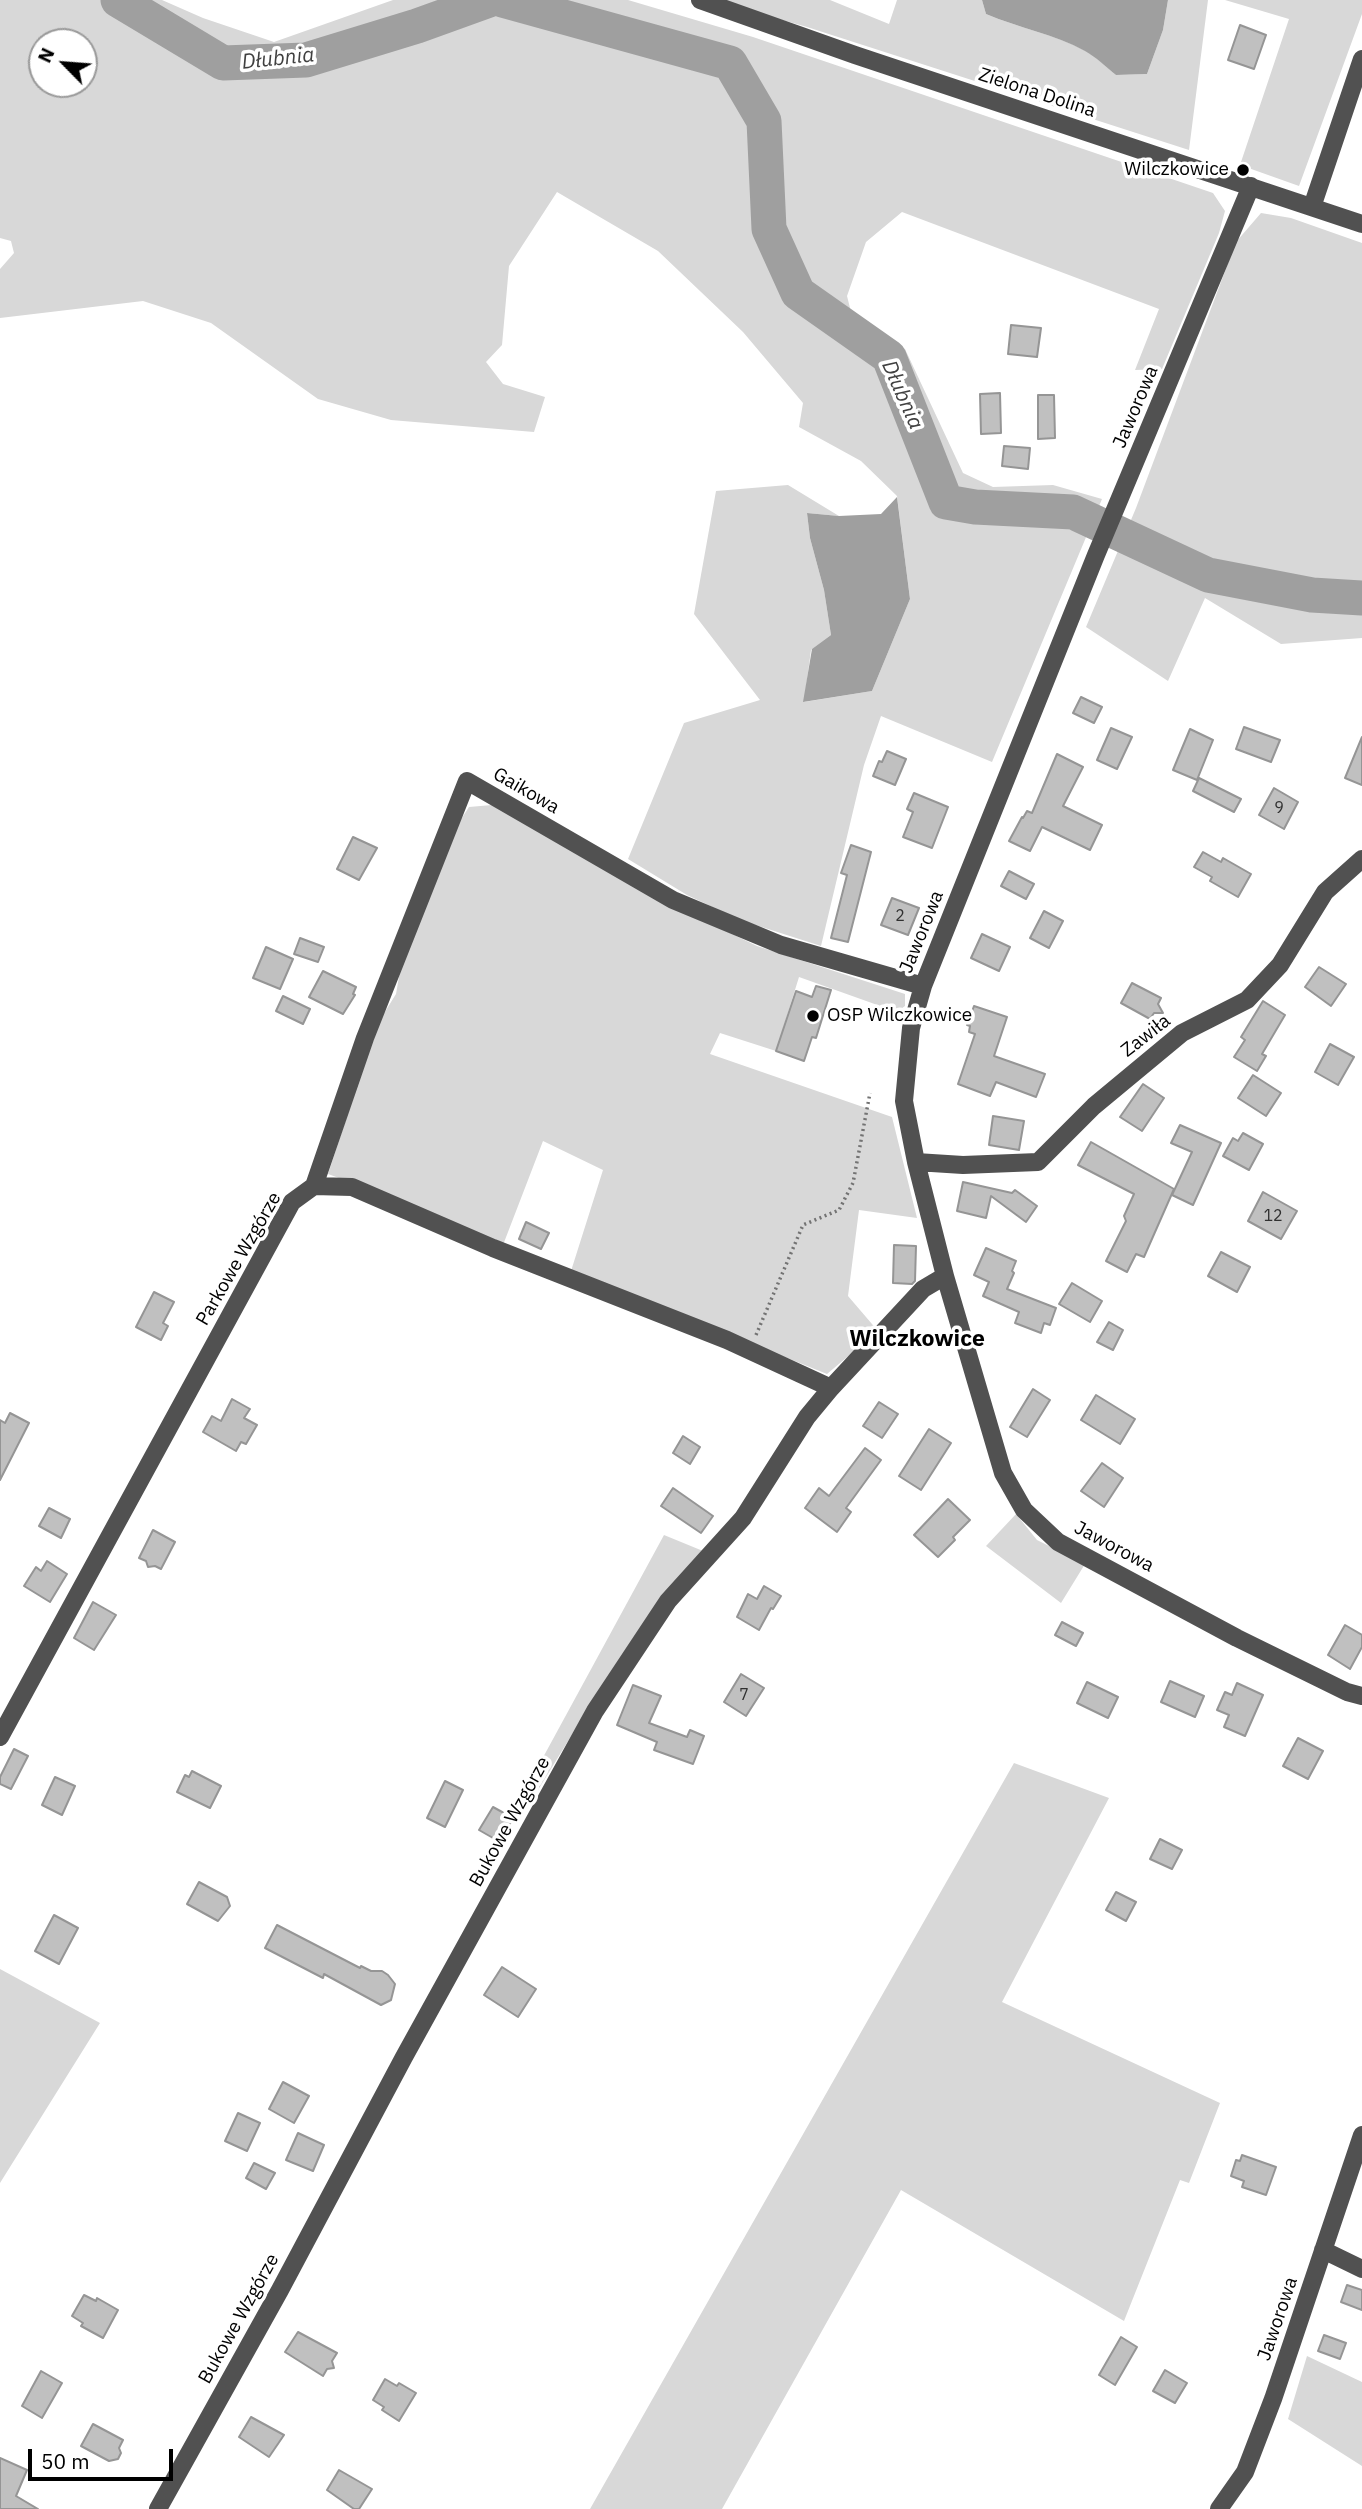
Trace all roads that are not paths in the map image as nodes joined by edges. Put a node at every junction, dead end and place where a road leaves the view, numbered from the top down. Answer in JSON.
{"nodes":[{"id":1,"x":700,"y":0,"type":"edge"},
{"id":2,"x":1362,"y":59,"type":"edge"},
{"id":3,"x":1251,"y":186,"type":"junction"},
{"id":4,"x":1312,"y":207,"type":"junction"},
{"id":5,"x":1362,"y":224,"type":"edge"},
{"id":6,"x":1362,"y":859,"type":"edge"},
{"id":7,"x":923,"y":986,"type":"junction"},
{"id":8,"x":916,"y":1162,"type":"junction"},
{"id":9,"x":314,"y":1186,"type":"junction"},
{"id":10,"x":945,"y":1276,"type":"junction"},
{"id":11,"x":831,"y":1388,"type":"junction"},
{"id":12,"x":1362,"y":1696,"type":"edge"},
{"id":13,"x":0,"y":1737,"type":"edge"},
{"id":14,"x":1362,"y":2135,"type":"edge"},
{"id":15,"x":1323,"y":2250,"type":"junction"},
{"id":16,"x":1362,"y":2269,"type":"edge"},
{"id":17,"x":158,"y":2509,"type":"edge"},
{"id":18,"x":1219,"y":2509,"type":"edge"}],
"edges":[{"from":1,"to":3,"type":"street","name":"Zielona Dolina"},
{"from":2,"to":4,"type":"street"},
{"from":3,"to":4,"type":"street","name":"Zielona Dolina"},
{"from":3,"to":7,"type":"street","name":"Jaworowa"},
{"from":4,"to":5,"type":"street","name":"Zielona Dolina"},
{"from":6,"to":8,"type":"street","name":"Zawiła"},
{"from":7,"to":8,"type":"street","name":"Jaworowa"},
{"from":7,"to":9,"type":"street","name":"Gaikowa"},
{"from":8,"to":10,"type":"street","name":"Jaworowa"},
{"from":9,"to":11,"type":"street"},
{"from":9,"to":13,"type":"street","name":"Parkowe Wzgórze"},
{"from":10,"to":11,"type":"street","name":"Bukowe Wzgórze"},
{"from":10,"to":12,"type":"street","name":"Jaworowa"},
{"from":11,"to":17,"type":"street","name":"Bukowe Wzgórze"},
{"from":14,"to":15,"type":"street","name":"Jaworowa"},
{"from":15,"to":16,"type":"street"},
{"from":15,"to":18,"type":"street","name":"Jaworowa"}]}
